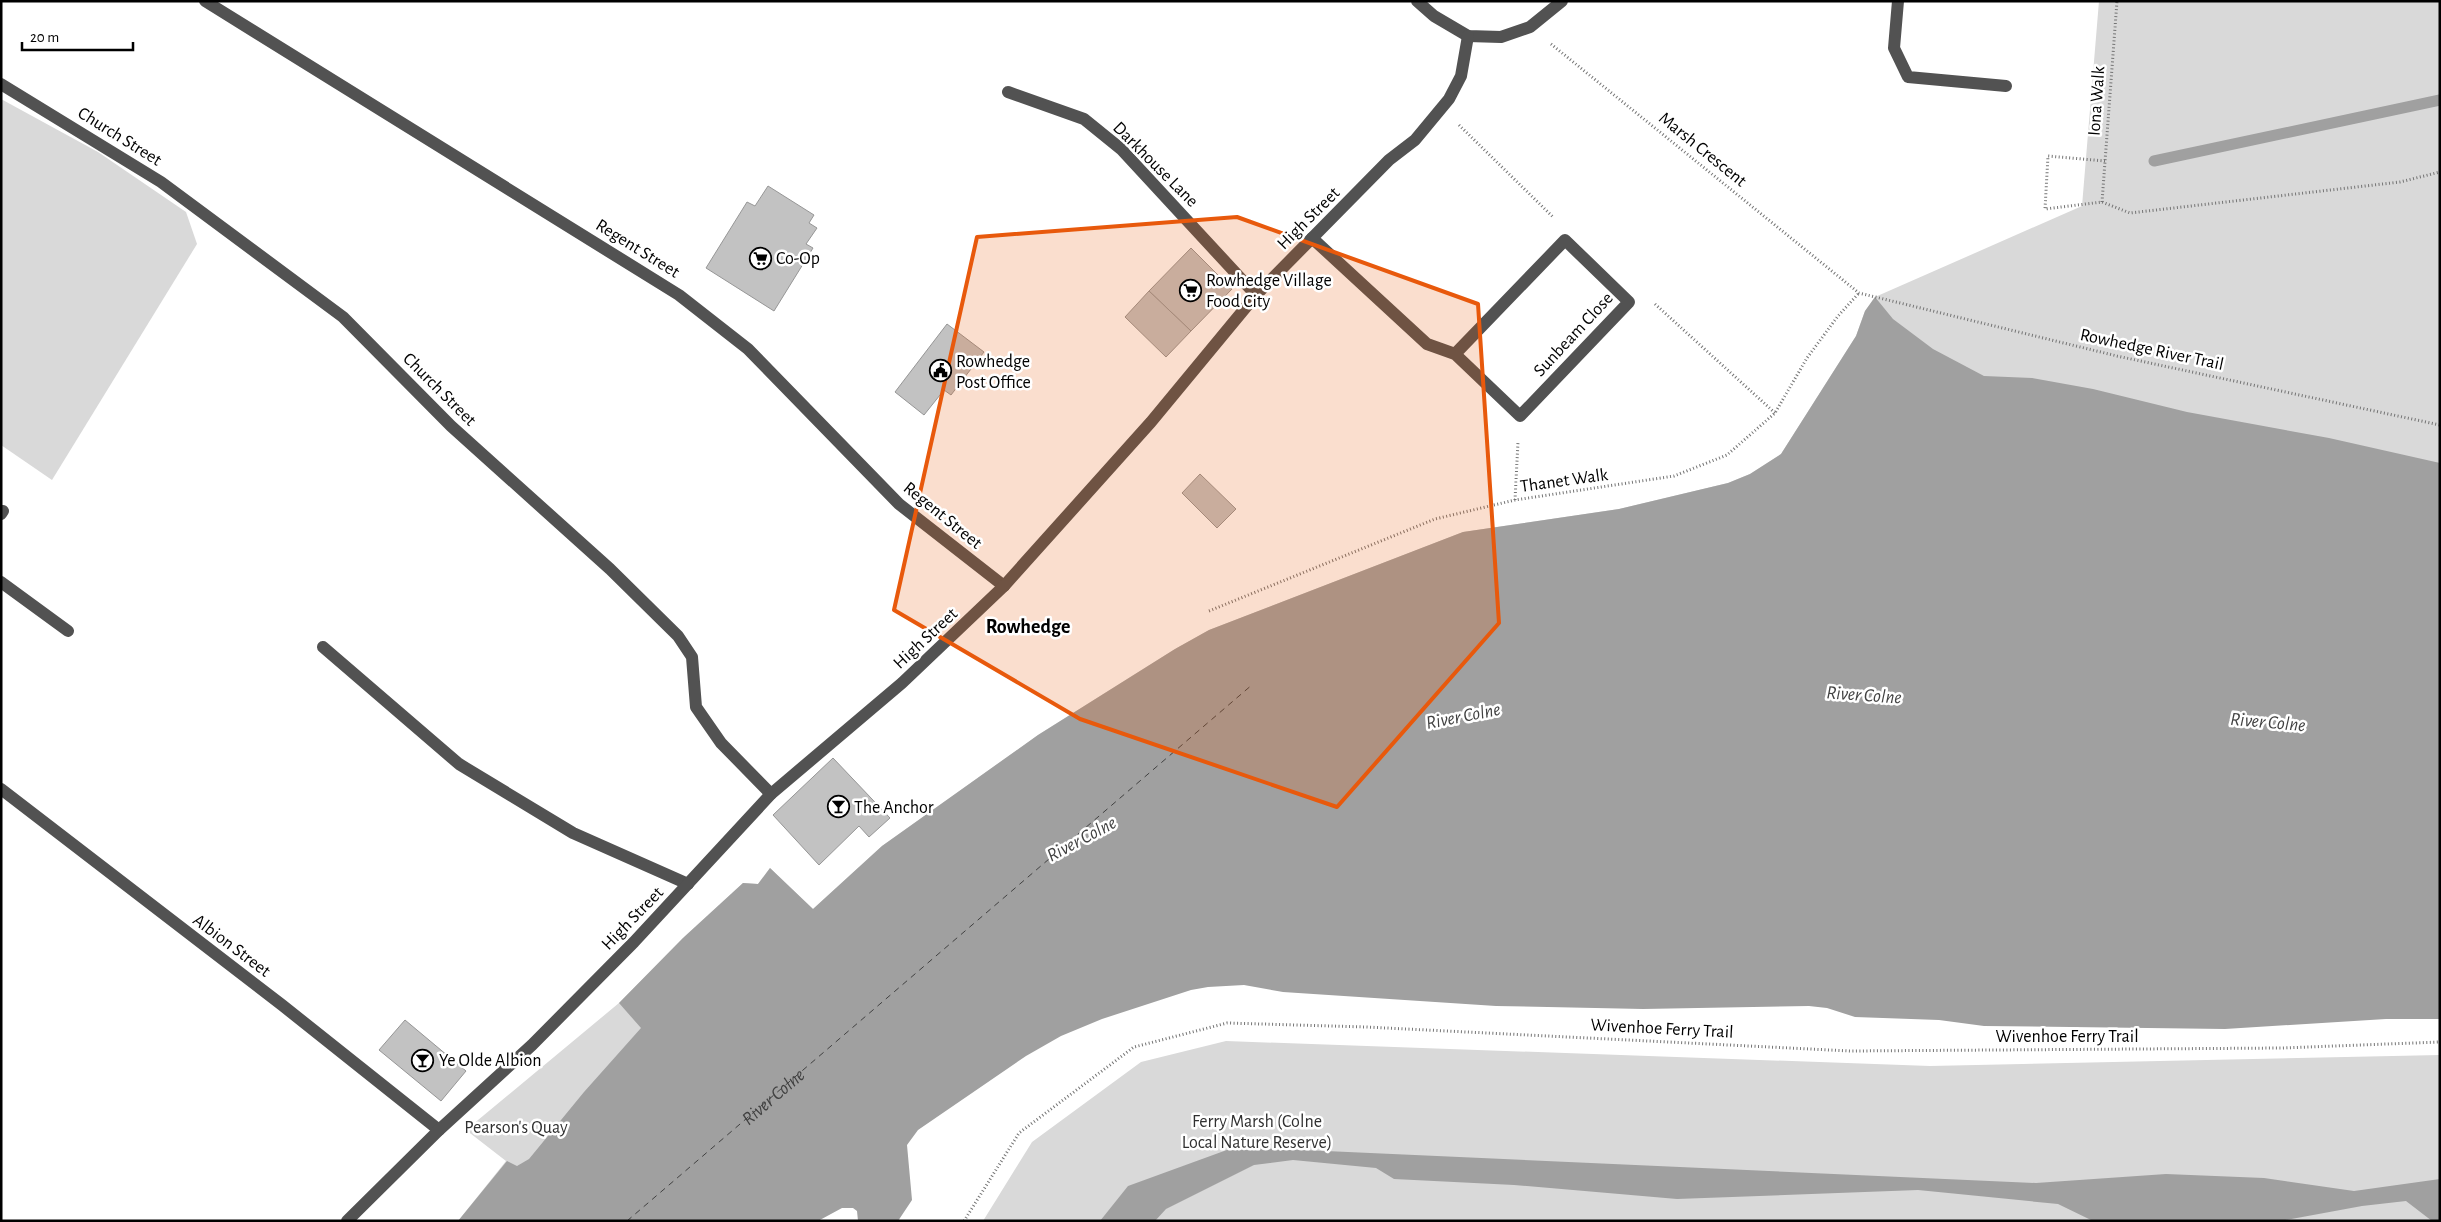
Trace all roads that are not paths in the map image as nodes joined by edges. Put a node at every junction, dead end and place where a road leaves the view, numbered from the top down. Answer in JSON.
{"nodes":[{"id":1,"x":205,"y":1,"type":"edge"},
{"id":2,"x":1417,"y":1,"type":"edge"},
{"id":3,"x":1562,"y":1,"type":"edge"},
{"id":4,"x":1898,"y":1,"type":"edge"},
{"id":5,"x":1468,"y":36,"type":"junction"},
{"id":6,"x":1,"y":84,"type":"edge"},
{"id":7,"x":2006,"y":86,"type":"dead end"},
{"id":8,"x":1008,"y":92,"type":"dead end"},
{"id":9,"x":1312,"y":238,"type":"junction"},
{"id":10,"x":1256,"y":295,"type":"junction"},
{"id":11,"x":1455,"y":354,"type":"junction"},
{"id":12,"x":1,"y":582,"type":"edge"},
{"id":13,"x":1004,"y":586,"type":"junction"},
{"id":14,"x":68,"y":631,"type":"dead end"},
{"id":15,"x":323,"y":647,"type":"dead end"},
{"id":16,"x":1,"y":789,"type":"edge"},
{"id":17,"x":770,"y":794,"type":"junction"},
{"id":18,"x":688,"y":884,"type":"junction"},
{"id":19,"x":439,"y":1130,"type":"junction"},
{"id":20,"x":347,"y":1221,"type":"edge"}],
"edges":[{"from":1,"to":13,"type":"street","name":"Regent Street"},
{"from":2,"to":5,"type":"street"},
{"from":3,"to":5,"type":"street"},
{"from":4,"to":7,"type":"street"},
{"from":5,"to":9,"type":"street","name":"High Street"},
{"from":6,"to":17,"type":"street","name":"Church Street"},
{"from":8,"to":10,"type":"street","name":"Darkhouse Lane"},
{"from":9,"to":10,"type":"street","name":"High Street"},
{"from":9,"to":11,"type":"street"},
{"from":10,"to":13,"type":"street","name":"High Street"},
{"from":11,"to":11,"type":"street","name":"Sunbeam Close"},
{"from":12,"to":14,"type":"street"},
{"from":13,"to":17,"type":"street","name":"High Street"},
{"from":15,"to":18,"type":"street"},
{"from":16,"to":19,"type":"street","name":"Albion Street"},
{"from":17,"to":18,"type":"street","name":"High Street"},
{"from":18,"to":19,"type":"street","name":"High Street"},
{"from":19,"to":20,"type":"street","name":"High Street"}]}
